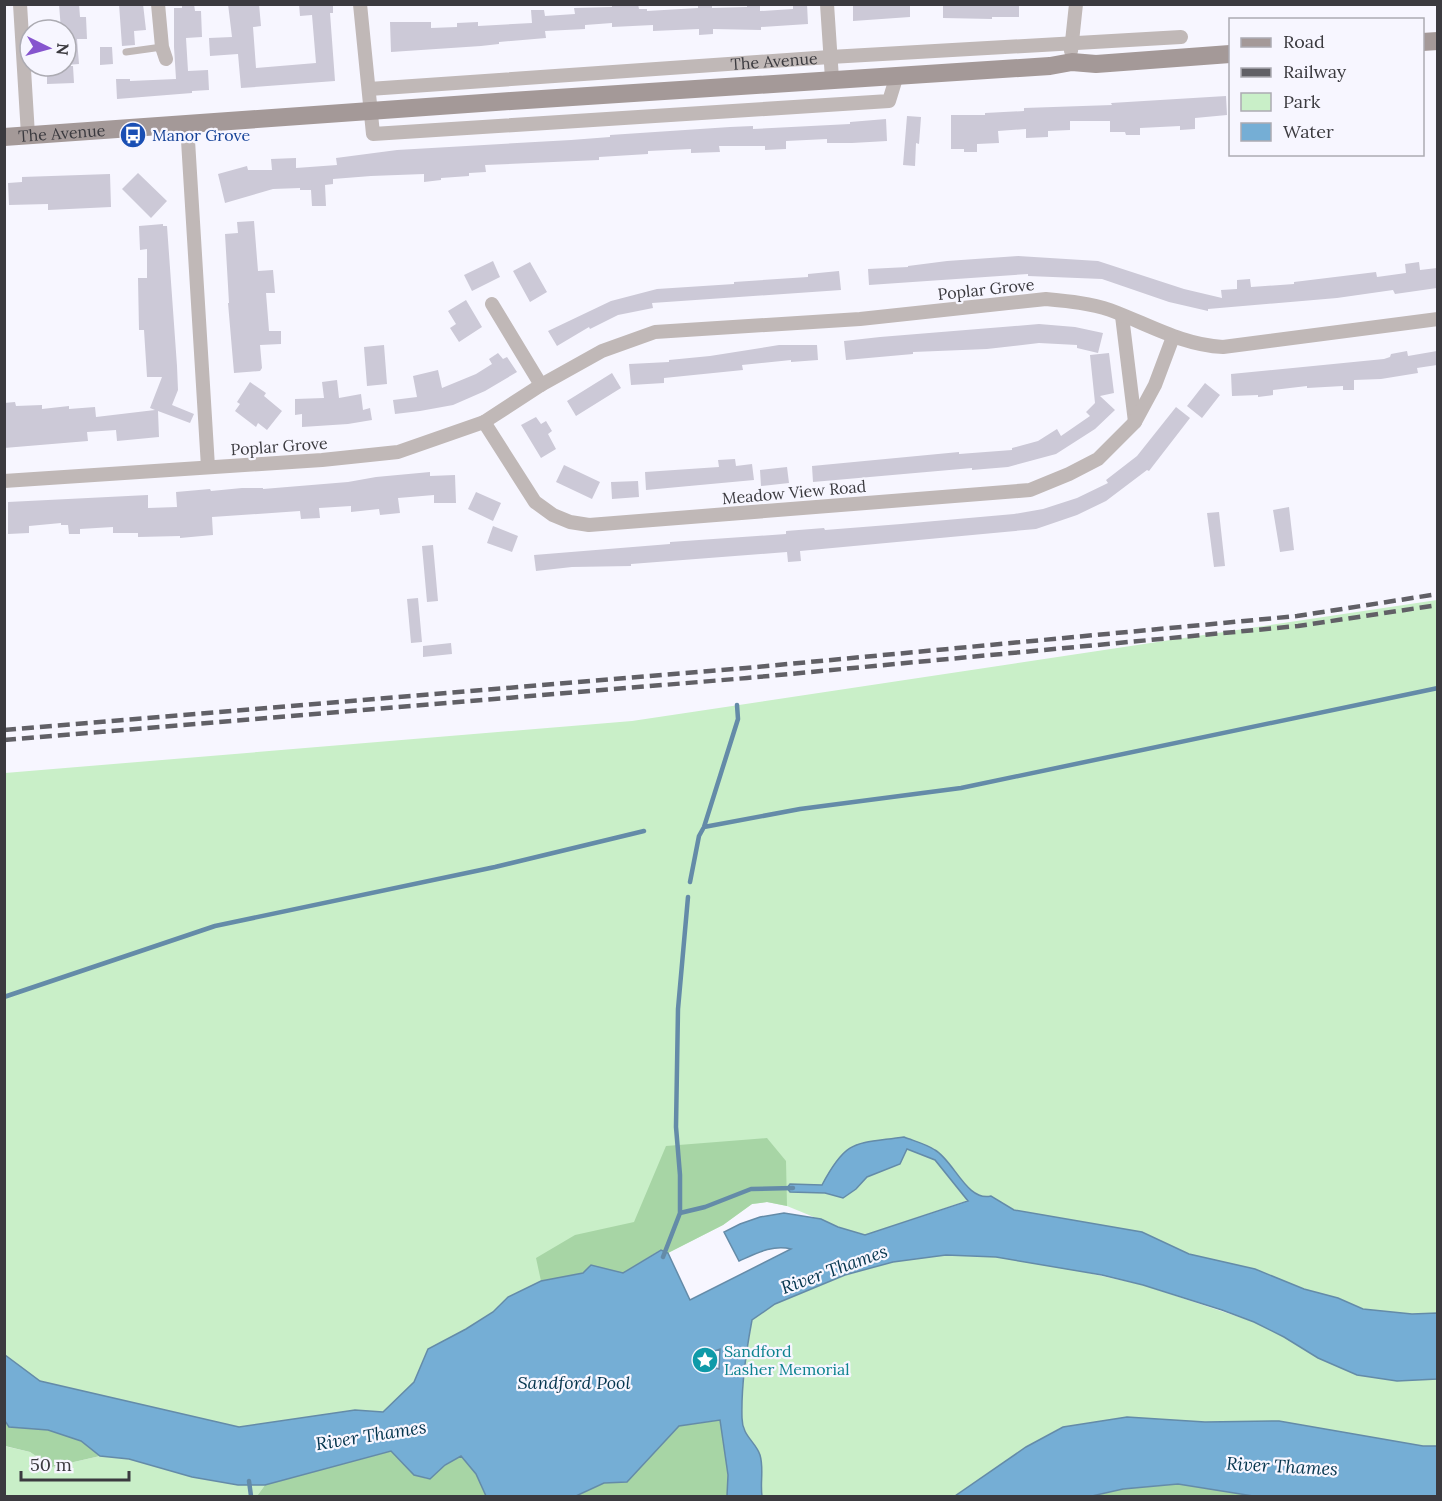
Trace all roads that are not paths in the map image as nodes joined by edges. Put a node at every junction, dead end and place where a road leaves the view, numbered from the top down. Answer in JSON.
{"nodes":[{"id":1,"x":20,"y":4,"type":"edge"},
{"id":2,"x":158,"y":4,"type":"edge"},
{"id":3,"x":360,"y":4,"type":"edge"},
{"id":4,"x":827,"y":4,"type":"edge"},
{"id":5,"x":1077,"y":4,"type":"edge"},
{"id":6,"x":1181,"y":37,"type":"dead end"},
{"id":7,"x":126,"y":51,"type":"dead end"},
{"id":8,"x":164,"y":53,"type":"joint"},
{"id":9,"x":1071,"y":53,"type":"junction"},
{"id":10,"x":1229,"y":54,"type":"edge"},
{"id":11,"x":830,"y":57,"type":"junction"},
{"id":12,"x":897,"y":75,"type":"junction"},
{"id":13,"x":832,"y":79,"type":"junction"},
{"id":14,"x":369,"y":89,"type":"junction"},
{"id":15,"x":370,"y":111,"type":"junction"},
{"id":16,"x":187,"y":124,"type":"junction"},
{"id":17,"x":28,"y":135,"type":"junction"},
{"id":18,"x":4,"y":136,"type":"edge"},
{"id":19,"x":492,"y":304,"type":"dead end"},
{"id":20,"x":1122,"y":316,"type":"junction"},
{"id":21,"x":1437,"y":320,"type":"edge"},
{"id":22,"x":1173,"y":337,"type":"junction"},
{"id":23,"x":541,"y":386,"type":"junction"},
{"id":24,"x":484,"y":422,"type":"junction"},
{"id":25,"x":1135,"y":422,"type":"junction"},
{"id":26,"x":208,"y":467,"type":"junction"},
{"id":27,"x":4,"y":481,"type":"edge"}],
"edges":[{"from":1,"to":17,"type":"street"},
{"from":2,"to":8,"type":"street"},
{"from":3,"to":14,"type":"street"},
{"from":4,"to":11,"type":"street"},
{"from":5,"to":9,"type":"street"},
{"from":6,"to":9,"type":"street","name":"The Avenue"},
{"from":7,"to":8,"type":"lane"},
{"from":9,"to":10,"type":"street","name":"The Avenue"},
{"from":9,"to":11,"type":"street","name":"The Avenue"},
{"from":9,"to":12,"type":"street","name":"The Avenue"},
{"from":11,"to":13,"type":"street"},
{"from":11,"to":14,"type":"street","name":"The Avenue"},
{"from":12,"to":13,"type":"street","name":"The Avenue"},
{"from":12,"to":15,"type":"street"},
{"from":13,"to":15,"type":"street","name":"The Avenue"},
{"from":14,"to":15,"type":"street"},
{"from":15,"to":16,"type":"street","name":"The Avenue"},
{"from":16,"to":17,"type":"street","name":"The Avenue"},
{"from":16,"to":26,"type":"street"},
{"from":17,"to":18,"type":"street","name":"The Avenue"},
{"from":19,"to":23,"type":"street"},
{"from":20,"to":22,"type":"street","name":"Poplar Grove"},
{"from":20,"to":23,"type":"street","name":"Poplar Grove"},
{"from":20,"to":25,"type":"street"},
{"from":21,"to":22,"type":"street","name":"Poplar Grove"},
{"from":22,"to":25,"type":"street","name":"Meadow View Road"},
{"from":23,"to":24,"type":"street","name":"Poplar Grove"},
{"from":24,"to":25,"type":"street","name":"Meadow View Road"},
{"from":24,"to":26,"type":"street","name":"Poplar Grove"},
{"from":26,"to":27,"type":"street","name":"Poplar Grove"}]}
